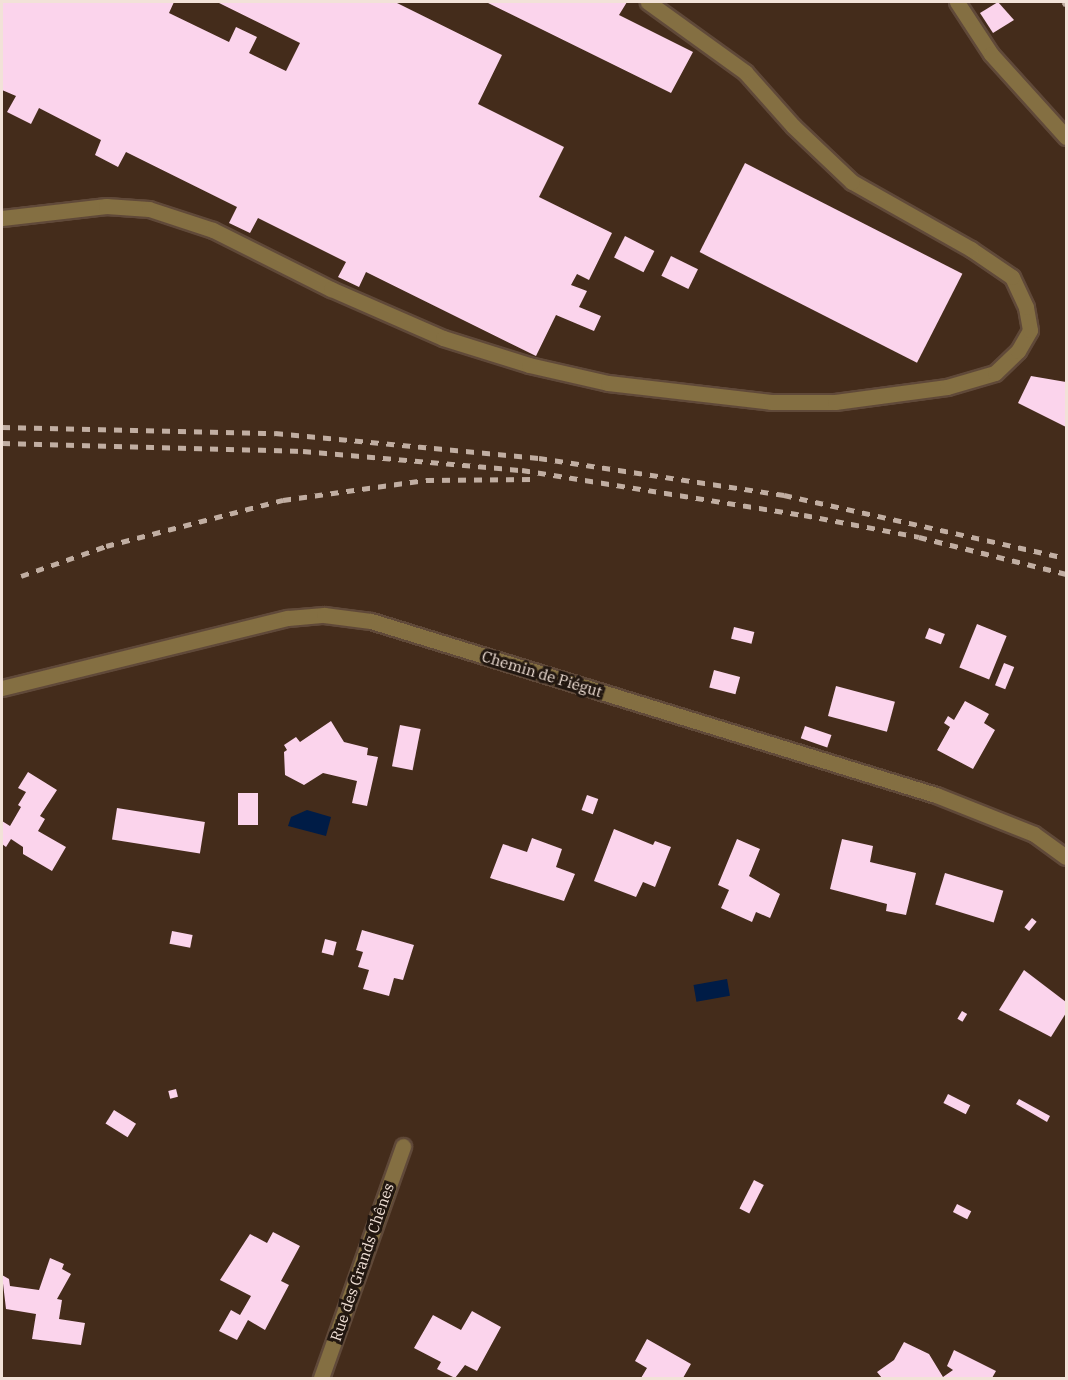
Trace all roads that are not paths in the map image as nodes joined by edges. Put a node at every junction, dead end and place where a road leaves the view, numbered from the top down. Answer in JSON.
{"nodes":[{"id":1,"x":648,"y":2,"type":"edge"},
{"id":2,"x":957,"y":2,"type":"edge"},
{"id":3,"x":1066,"y":137,"type":"edge"},
{"id":4,"x":2,"y":218,"type":"edge"},
{"id":5,"x":2,"y":688,"type":"edge"},
{"id":6,"x":1066,"y":857,"type":"edge"},
{"id":7,"x":403,"y":1146,"type":"dead end"},
{"id":8,"x":321,"y":1378,"type":"edge"}],
"edges":[{"from":1,"to":4,"type":"street"},
{"from":2,"to":3,"type":"street"},
{"from":5,"to":6,"type":"street","name":"Chemin de Piégut"},
{"from":7,"to":8,"type":"street","name":"Rue des Grands Chênes"}]}
